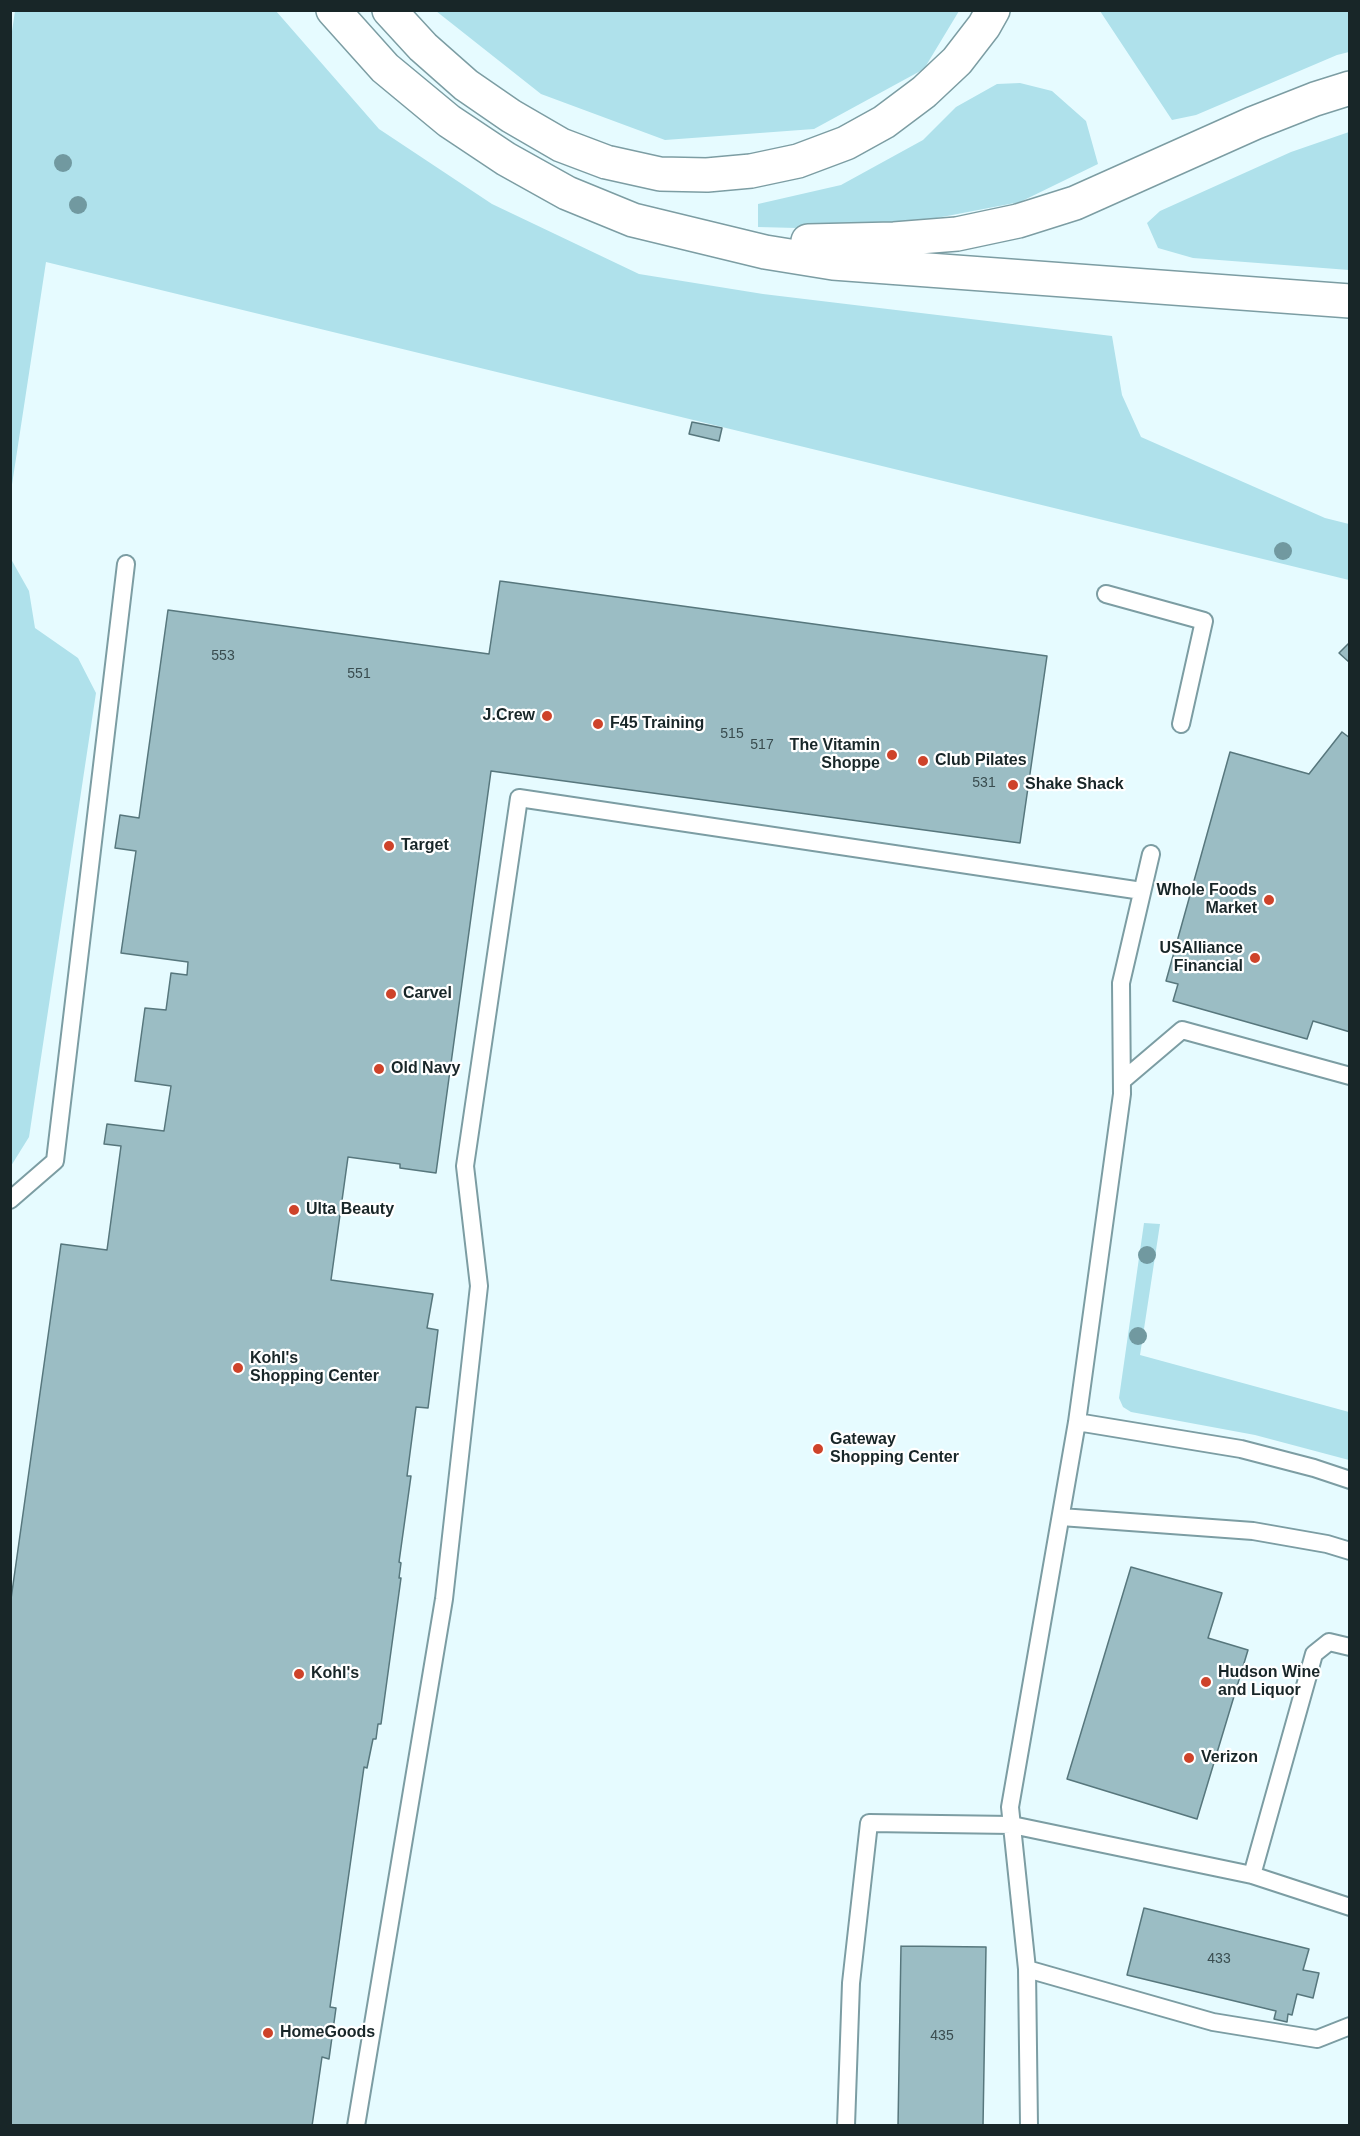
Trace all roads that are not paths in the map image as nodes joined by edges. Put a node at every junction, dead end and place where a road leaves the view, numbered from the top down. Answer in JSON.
{"nodes":[{"id":1,"x":333,"y":10,"type":"edge"},
{"id":2,"x":389,"y":10,"type":"edge"},
{"id":3,"x":993,"y":10,"type":"edge"},
{"id":4,"x":1350,"y":88,"type":"edge"},
{"id":5,"x":696,"y":236,"type":"junction"},
{"id":6,"x":1350,"y":301,"type":"edge"},
{"id":7,"x":126,"y":564,"type":"dead end"},
{"id":8,"x":1106,"y":594,"type":"dead end"},
{"id":9,"x":1180,"y":724,"type":"dead end"},
{"id":10,"x":1151,"y":854,"type":"dead end"},
{"id":11,"x":1142,"y":891,"type":"junction"},
{"id":12,"x":1350,"y":1076,"type":"edge"},
{"id":13,"x":1122,"y":1081,"type":"junction"},
{"id":14,"x":10,"y":1200,"type":"edge"},
{"id":15,"x":1077,"y":1422,"type":"junction"},
{"id":16,"x":1350,"y":1479,"type":"edge"},
{"id":17,"x":1061,"y":1516,"type":"junction"},
{"id":18,"x":1350,"y":1551,"type":"edge"},
{"id":19,"x":1350,"y":1647,"type":"edge"},
{"id":20,"x":1012,"y":1826,"type":"junction"},
{"id":21,"x":1252,"y":1875,"type":"junction"},
{"id":22,"x":1350,"y":1906,"type":"edge"},
{"id":23,"x":1027,"y":1969,"type":"junction"},
{"id":24,"x":1350,"y":2026,"type":"edge"},
{"id":25,"x":357,"y":2126,"type":"edge"},
{"id":26,"x":846,"y":2126,"type":"edge"},
{"id":27,"x":1029,"y":2126,"type":"edge"}],
"edges":[{"from":1,"to":5,"type":"highway"},
{"from":2,"to":3,"type":"highway"},
{"from":4,"to":5,"type":"highway"},
{"from":5,"to":6,"type":"highway"},
{"from":7,"to":14,"type":"lane"},
{"from":8,"to":9,"type":"lane"},
{"from":10,"to":11,"type":"lane"},
{"from":11,"to":13,"type":"lane"},
{"from":11,"to":25,"type":"lane"},
{"from":12,"to":13,"type":"lane"},
{"from":13,"to":15,"type":"lane"},
{"from":15,"to":16,"type":"lane"},
{"from":15,"to":17,"type":"lane"},
{"from":17,"to":18,"type":"lane"},
{"from":17,"to":20,"type":"lane"},
{"from":19,"to":21,"type":"lane"},
{"from":20,"to":21,"type":"lane"},
{"from":20,"to":23,"type":"lane"},
{"from":20,"to":26,"type":"lane"},
{"from":21,"to":22,"type":"lane"},
{"from":23,"to":24,"type":"lane"},
{"from":23,"to":27,"type":"lane"}]}
